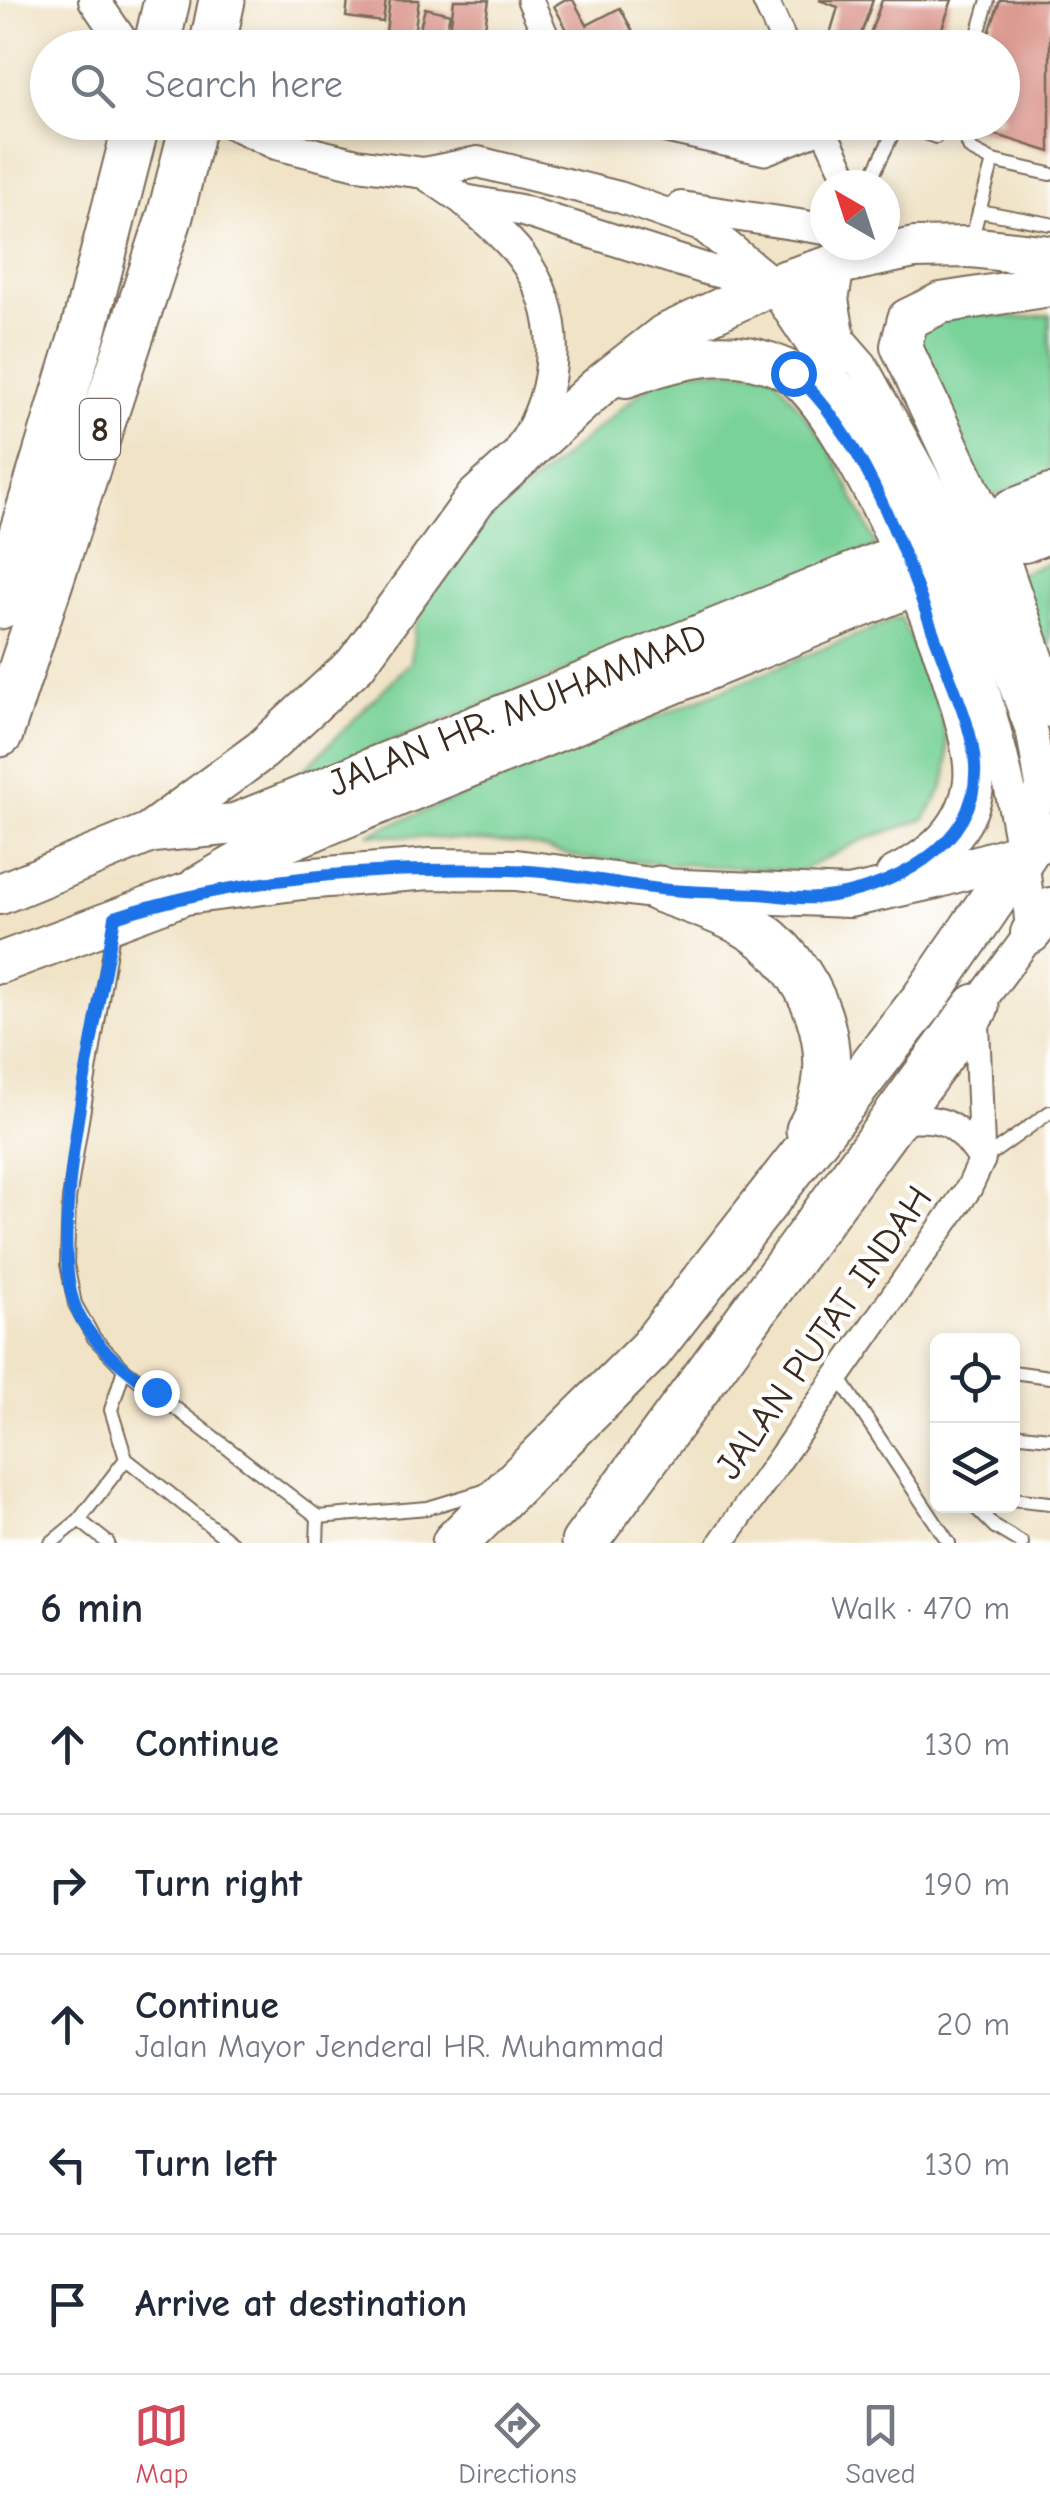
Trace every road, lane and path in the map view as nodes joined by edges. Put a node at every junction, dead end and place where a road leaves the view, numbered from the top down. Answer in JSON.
{"nodes":[{"id":1,"x":94,"y":0,"type":"edge"},
{"id":2,"x":166,"y":0,"type":"edge"},
{"id":3,"x":222,"y":0,"type":"edge"},
{"id":4,"x":530,"y":0,"type":"edge"},
{"id":5,"x":766,"y":0,"type":"edge"},
{"id":6,"x":988,"y":0,"type":"edge"},
{"id":7,"x":114,"y":30,"type":"edge"},
{"id":8,"x":160,"y":30,"type":"edge"},
{"id":9,"x":216,"y":30,"type":"edge"},
{"id":10,"x":543,"y":30,"type":"edge"},
{"id":11,"x":779,"y":30,"type":"edge"},
{"id":12,"x":979,"y":30,"type":"edge"},
{"id":13,"x":132,"y":140,"type":"edge"},
{"id":14,"x":189,"y":140,"type":"edge"},
{"id":15,"x":267,"y":140,"type":"edge"},
{"id":16,"x":711,"y":140,"type":"edge"},
{"id":17,"x":791,"y":140,"type":"edge"},
{"id":18,"x":829,"y":140,"type":"edge"},
{"id":19,"x":890,"y":140,"type":"edge"},
{"id":20,"x":966,"y":140,"type":"edge"},
{"id":21,"x":992,"y":161,"type":"junction"},
{"id":22,"x":843,"y":170,"type":"edge"},
{"id":23,"x":875,"y":170,"type":"edge"},
{"id":24,"x":424,"y":174,"type":"junction"},
{"id":25,"x":1050,"y":174,"type":"edge"},
{"id":26,"x":619,"y":197,"type":"junction"},
{"id":27,"x":464,"y":200,"type":"junction"},
{"id":28,"x":1050,"y":224,"type":"edge"},
{"id":29,"x":975,"y":229,"type":"junction"},
{"id":30,"x":810,"y":242,"type":"edge"},
{"id":31,"x":900,"y":245,"type":"edge"},
{"id":32,"x":1050,"y":256,"type":"edge"},
{"id":33,"x":812,"y":260,"type":"edge"},
{"id":34,"x":832,"y":260,"type":"edge"},
{"id":35,"x":772,"y":285,"type":"junction"},
{"id":36,"x":1050,"y":286,"type":"edge"},
{"id":37,"x":834,"y":333,"type":"junction"},
{"id":38,"x":599,"y":386,"type":"junction"},
{"id":39,"x":1050,"y":494,"type":"edge"},
{"id":40,"x":476,"y":498,"type":"junction"},
{"id":41,"x":1028,"y":528,"type":"edge"},
{"id":42,"x":0,"y":606,"type":"edge"},
{"id":43,"x":1044,"y":729,"type":"edge"},
{"id":44,"x":0,"y":734,"type":"edge"},
{"id":45,"x":150,"y":833,"type":"junction"},
{"id":46,"x":1038,"y":842,"type":"edge"},
{"id":47,"x":659,"y":889,"type":"junction"},
{"id":48,"x":0,"y":894,"type":"edge"},
{"id":49,"x":185,"y":894,"type":"junction"},
{"id":50,"x":819,"y":898,"type":"junction"},
{"id":51,"x":115,"y":917,"type":"junction"},
{"id":52,"x":1040,"y":920,"type":"edge"},
{"id":53,"x":0,"y":963,"type":"edge"},
{"id":54,"x":976,"y":1008,"type":"junction"},
{"id":55,"x":1050,"y":1112,"type":"edge"},
{"id":56,"x":895,"y":1120,"type":"junction"},
{"id":57,"x":982,"y":1160,"type":"junction"},
{"id":58,"x":773,"y":1192,"type":"junction"},
{"id":59,"x":124,"y":1369,"type":"junction"},
{"id":60,"x":1020,"y":1373,"type":"edge"},
{"id":61,"x":838,"y":1376,"type":"junction"},
{"id":62,"x":1050,"y":1377,"type":"edge"},
{"id":63,"x":1020,"y":1435,"type":"edge"},
{"id":64,"x":1050,"y":1438,"type":"edge"},
{"id":65,"x":126,"y":1459,"type":"junction"},
{"id":66,"x":518,"y":1481,"type":"junction"},
{"id":67,"x":1020,"y":1499,"type":"edge"},
{"id":68,"x":1050,"y":1502,"type":"edge"},
{"id":69,"x":981,"y":1513,"type":"edge"},
{"id":70,"x":318,"y":1517,"type":"junction"},
{"id":71,"x":79,"y":1520,"type":"junction"},
{"id":72,"x":52,"y":1543,"type":"edge"},
{"id":73,"x":108,"y":1543,"type":"edge"},
{"id":74,"x":232,"y":1543,"type":"edge"},
{"id":75,"x":318,"y":1543,"type":"edge"},
{"id":76,"x":455,"y":1543,"type":"edge"},
{"id":77,"x":584,"y":1543,"type":"edge"},
{"id":78,"x":721,"y":1543,"type":"edge"},
{"id":79,"x":950,"y":1543,"type":"edge"},
{"id":80,"x":1022,"y":1543,"type":"edge"}],
"edges":[{"from":1,"to":7,"type":"street"},
{"from":2,"to":8,"type":"highway"},
{"from":3,"to":9,"type":"highway"},
{"from":4,"to":10,"type":"street"},
{"from":5,"to":11,"type":"street"},
{"from":6,"to":12,"type":"lane"},
{"from":13,"to":42,"type":"highway","number":"8"},
{"from":14,"to":44,"type":"highway","number":"8"},
{"from":15,"to":24,"type":"street"},
{"from":16,"to":17,"type":"street"},
{"from":18,"to":22,"type":"street"},
{"from":19,"to":23,"type":"lane"},
{"from":20,"to":21,"type":"lane"},
{"from":21,"to":25,"type":"lane"},
{"from":21,"to":29,"type":"lane"},
{"from":24,"to":26,"type":"street"},
{"from":24,"to":27,"type":"street"},
{"from":26,"to":30,"type":"street"},
{"from":26,"to":35,"type":"street"},
{"from":27,"to":35,"type":"street"},
{"from":27,"to":40,"type":"street"},
{"from":28,"to":29,"type":"lane"},
{"from":29,"to":31,"type":"main road"},
{"from":29,"to":32,"type":"main road"},
{"from":33,"to":35,"type":"main road"},
{"from":34,"to":37,"type":"main road"},
{"from":35,"to":37,"type":"street"},
{"from":35,"to":38,"type":"main road"},
{"from":35,"to":46,"type":"street"},
{"from":36,"to":43,"type":"main road"},
{"from":37,"to":43,"type":"street"},
{"from":38,"to":40,"type":"main road"},
{"from":38,"to":50,"type":"main road"},
{"from":39,"to":41,"type":"main road"},
{"from":40,"to":45,"type":"main road"},
{"from":43,"to":46,"type":"street"},
{"from":45,"to":48,"type":"main road"},
{"from":45,"to":49,"type":"main road","name":"JALAN HR. MUHAMMAD"},
{"from":46,"to":50,"type":"main road"},
{"from":46,"to":52,"type":"street"},
{"from":46,"to":58,"type":"highway"},
{"from":47,"to":49,"type":"main road"},
{"from":47,"to":50,"type":"main road"},
{"from":47,"to":58,"type":"highway"},
{"from":49,"to":51,"type":"main road"},
{"from":51,"to":53,"type":"main road"},
{"from":51,"to":59,"type":"lane"},
{"from":52,"to":54,"type":"street"},
{"from":54,"to":56,"type":"highway"},
{"from":54,"to":57,"type":"street"},
{"from":55,"to":57,"type":"lane"},
{"from":56,"to":57,"type":"street"},
{"from":56,"to":77,"type":"highway"},
{"from":57,"to":61,"type":"street","name":"JALAN PUTAT INDAH"},
{"from":58,"to":66,"type":"highway"},
{"from":59,"to":65,"type":"lane"},
{"from":59,"to":70,"type":"lane"},
{"from":60,"to":62,"type":"lane"},
{"from":61,"to":78,"type":"street","name":"JALAN PUTAT INDAH"},
{"from":61,"to":79,"type":"lane"},
{"from":63,"to":64,"type":"lane"},
{"from":65,"to":71,"type":"lane"},
{"from":65,"to":74,"type":"lane"},
{"from":66,"to":70,"type":"lane"},
{"from":66,"to":76,"type":"highway"},
{"from":67,"to":68,"type":"lane"},
{"from":69,"to":80,"type":"lane"},
{"from":70,"to":75,"type":"lane"},
{"from":71,"to":72,"type":"lane"},
{"from":71,"to":73,"type":"lane"}]}
